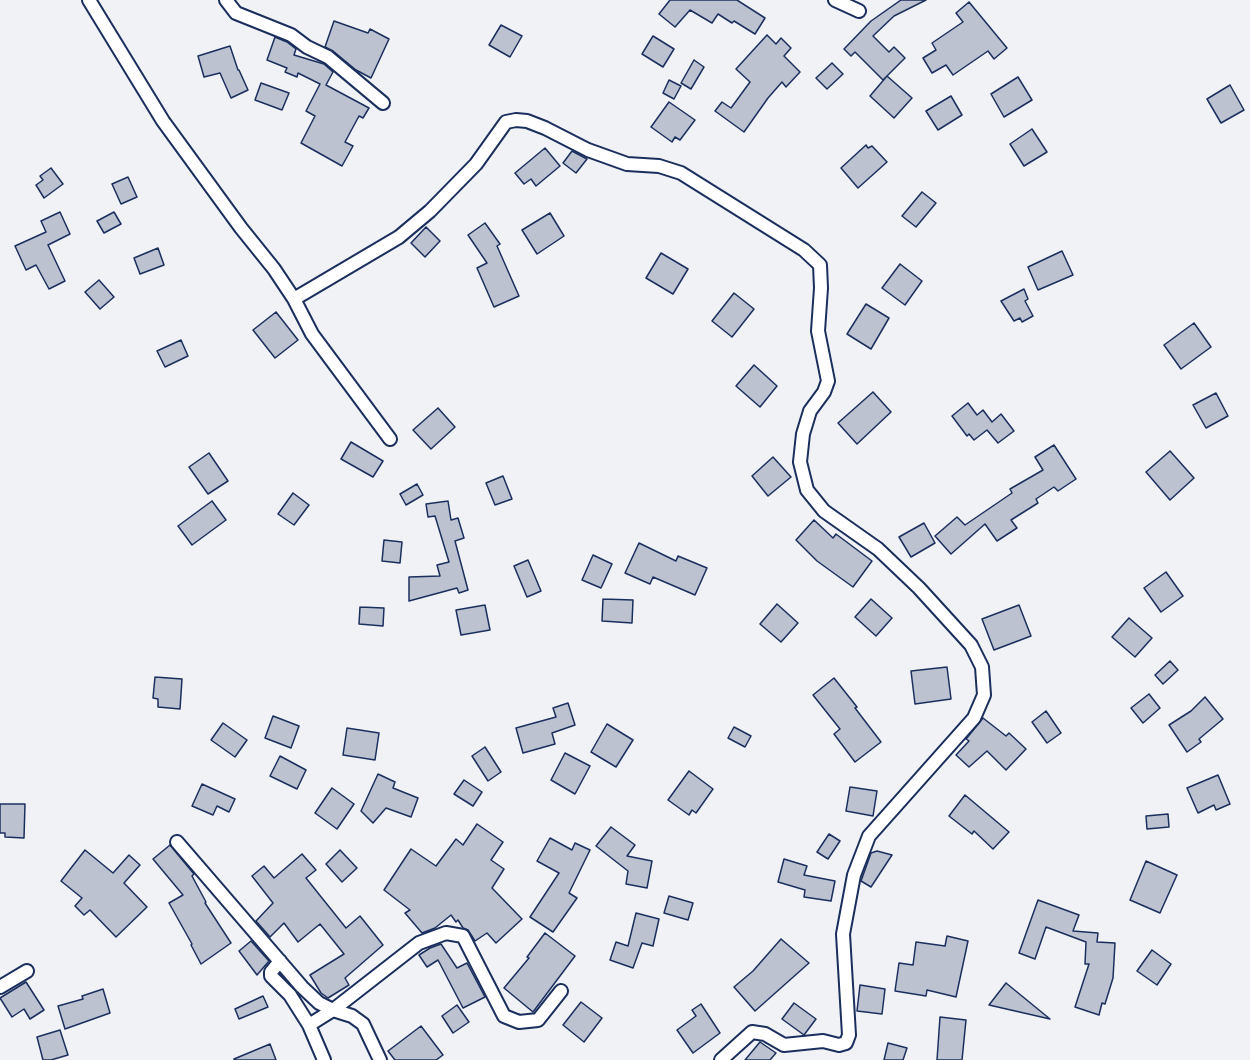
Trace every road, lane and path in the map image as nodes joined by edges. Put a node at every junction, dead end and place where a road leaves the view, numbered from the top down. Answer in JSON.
{"nodes":[{"id":1,"x":89,"y":0,"type":"edge"},
{"id":2,"x":226,"y":0,"type":"edge"},
{"id":3,"x":835,"y":0,"type":"edge"},
{"id":4,"x":859,"y":11,"type":"dead end"},
{"id":5,"x":383,"y":103,"type":"dead end"},
{"id":6,"x":294,"y":299,"type":"junction"},
{"id":7,"x":390,"y":439,"type":"dead end"},
{"id":8,"x":177,"y":842,"type":"dead end"},
{"id":9,"x":280,"y":961,"type":"junction"},
{"id":10,"x":27,"y":970,"type":"dead end"},
{"id":11,"x":0,"y":987,"type":"edge"},
{"id":12,"x":561,"y":991,"type":"dead end"},
{"id":13,"x":333,"y":1010,"type":"junction"},
{"id":14,"x":309,"y":1025,"type":"junction"},
{"id":15,"x":324,"y":1060,"type":"edge"},
{"id":16,"x":380,"y":1060,"type":"edge"},
{"id":17,"x":721,"y":1060,"type":"edge"}],
"edges":[{"from":1,"to":6,"type":"street"},
{"from":2,"to":5,"type":"street"},
{"from":3,"to":4,"type":"street"},
{"from":6,"to":7,"type":"street"},
{"from":6,"to":17,"type":"street"},
{"from":8,"to":9,"type":"street"},
{"from":9,"to":13,"type":"street"},
{"from":9,"to":14,"type":"street"},
{"from":10,"to":11,"type":"street"},
{"from":12,"to":13,"type":"street"},
{"from":13,"to":14,"type":"street"},
{"from":13,"to":16,"type":"street"},
{"from":14,"to":15,"type":"street"}]}
